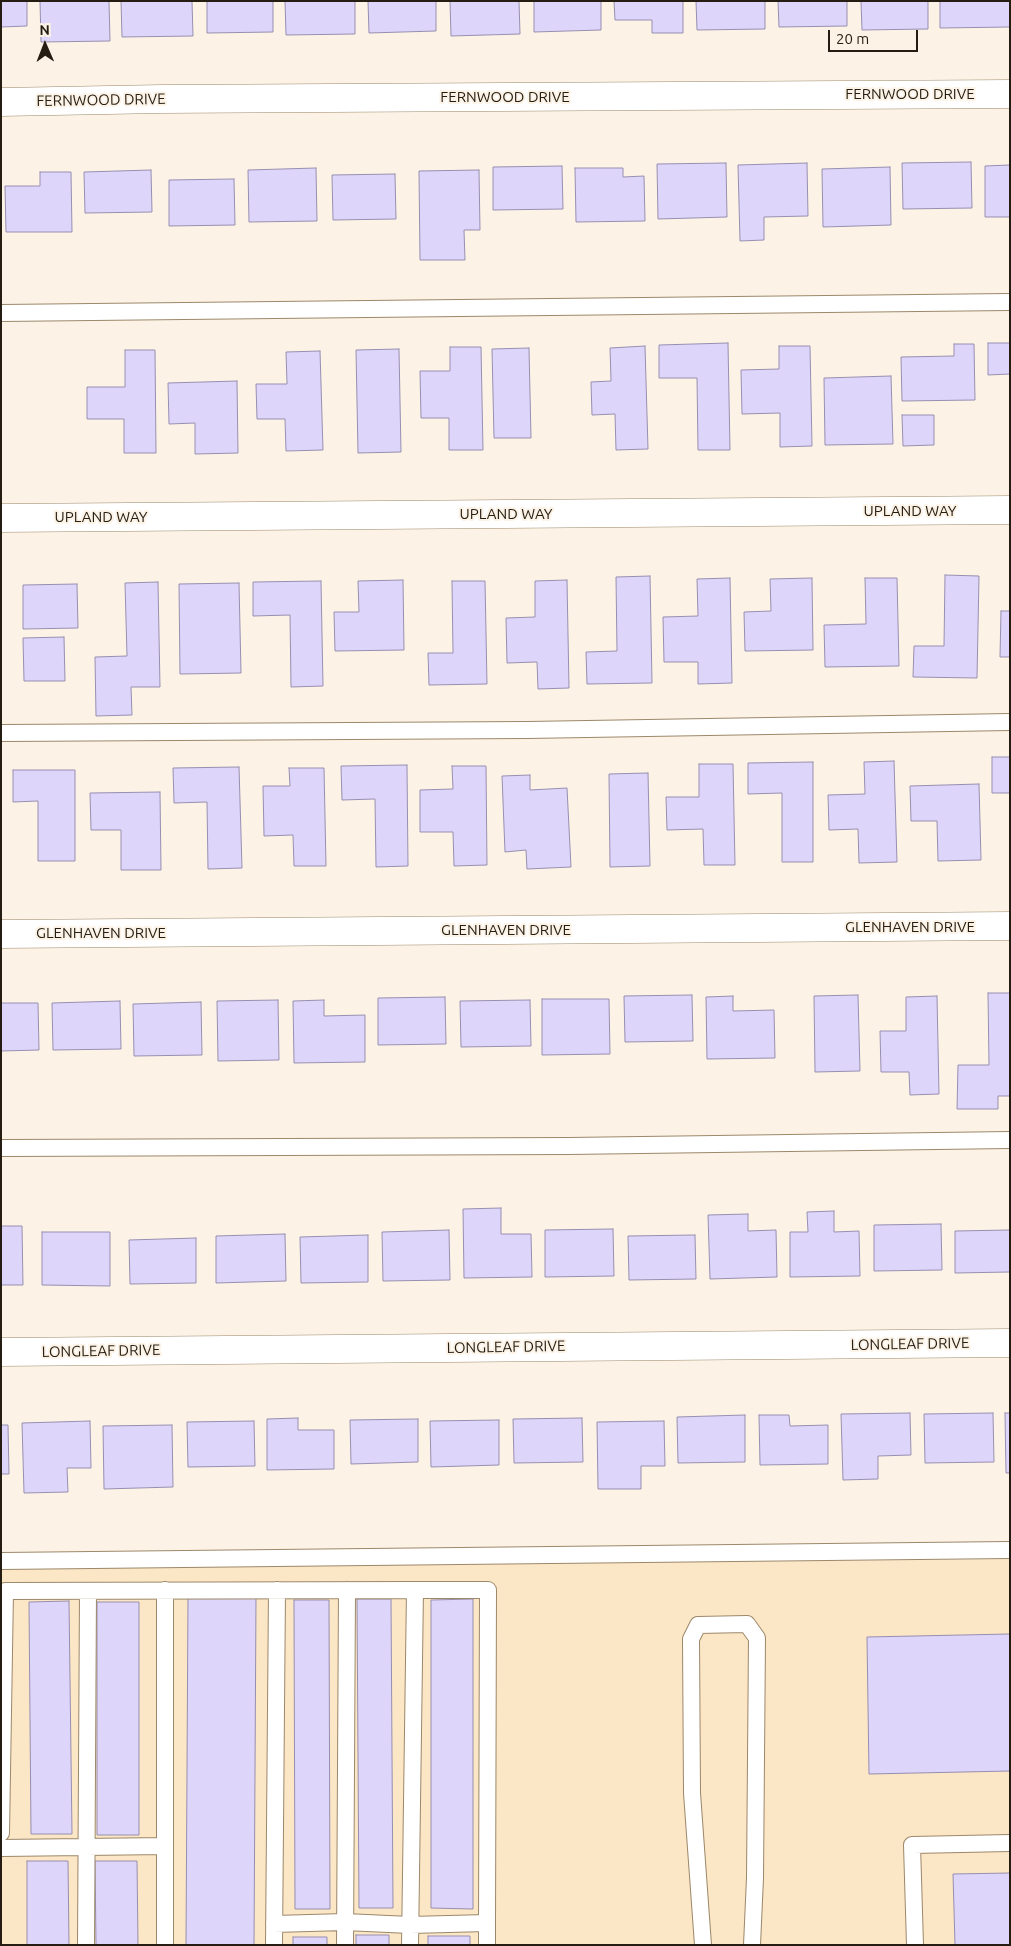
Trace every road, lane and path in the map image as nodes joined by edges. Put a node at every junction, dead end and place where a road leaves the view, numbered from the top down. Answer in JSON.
{"nodes":[{"id":1,"x":1010,"y":94,"type":"edge"},
{"id":2,"x":1,"y":102,"type":"edge"},
{"id":3,"x":1010,"y":302,"type":"edge"},
{"id":4,"x":1,"y":313,"type":"edge"},
{"id":5,"x":1010,"y":510,"type":"edge"},
{"id":6,"x":1,"y":518,"type":"edge"},
{"id":7,"x":1010,"y":722,"type":"edge"},
{"id":8,"x":1,"y":733,"type":"edge"},
{"id":9,"x":1010,"y":926,"type":"edge"},
{"id":10,"x":1,"y":934,"type":"edge"},
{"id":11,"x":1010,"y":1140,"type":"edge"},
{"id":12,"x":1,"y":1148,"type":"edge"},
{"id":13,"x":1010,"y":1343,"type":"edge"},
{"id":14,"x":1,"y":1352,"type":"edge"},
{"id":15,"x":1010,"y":1550,"type":"edge"},
{"id":16,"x":1,"y":1561,"type":"edge"},
{"id":17,"x":165,"y":1590,"type":"junction"},
{"id":18,"x":277,"y":1590,"type":"junction"},
{"id":19,"x":347,"y":1590,"type":"junction"},
{"id":20,"x":415,"y":1590,"type":"junction"},
{"id":21,"x":88,"y":1591,"type":"junction"},
{"id":22,"x":1,"y":1833,"type":"edge"},
{"id":23,"x":1010,"y":1844,"type":"edge"},
{"id":24,"x":165,"y":1846,"type":"junction"},
{"id":25,"x":86,"y":1847,"type":"junction"},
{"id":26,"x":1,"y":1848,"type":"edge"},
{"id":27,"x":345,"y":1922,"type":"junction"},
{"id":28,"x":487,"y":1923,"type":"junction"},
{"id":29,"x":274,"y":1924,"type":"junction"},
{"id":30,"x":410,"y":1925,"type":"junction"},
{"id":31,"x":86,"y":1945,"type":"edge"},
{"id":32,"x":165,"y":1945,"type":"edge"},
{"id":33,"x":274,"y":1945,"type":"edge"},
{"id":34,"x":345,"y":1945,"type":"edge"},
{"id":35,"x":410,"y":1945,"type":"edge"},
{"id":36,"x":487,"y":1945,"type":"edge"},
{"id":37,"x":703,"y":1945,"type":"edge"},
{"id":38,"x":752,"y":1945,"type":"edge"},
{"id":39,"x":914,"y":1945,"type":"edge"}],
"edges":[{"from":1,"to":2,"type":"street","name":"FERNWOOD DRIVE"},
{"from":3,"to":4,"type":"lane"},
{"from":5,"to":6,"type":"street","name":"UPLAND WAY"},
{"from":7,"to":8,"type":"lane"},
{"from":9,"to":10,"type":"street","name":"GLENHAVEN DRIVE"},
{"from":11,"to":12,"type":"lane"},
{"from":13,"to":14,"type":"street","name":"LONGLEAF DRIVE"},
{"from":15,"to":16,"type":"lane"},
{"from":17,"to":18,"type":"lane"},
{"from":17,"to":21,"type":"lane"},
{"from":17,"to":24,"type":"lane"},
{"from":18,"to":19,"type":"lane"},
{"from":18,"to":29,"type":"lane"},
{"from":19,"to":20,"type":"lane"},
{"from":19,"to":27,"type":"lane"},
{"from":20,"to":28,"type":"lane"},
{"from":20,"to":30,"type":"lane"},
{"from":21,"to":22,"type":"lane"},
{"from":21,"to":25,"type":"lane"},
{"from":23,"to":39,"type":"lane"},
{"from":24,"to":25,"type":"lane"},
{"from":24,"to":32,"type":"lane"},
{"from":25,"to":26,"type":"lane"},
{"from":25,"to":31,"type":"lane"},
{"from":27,"to":29,"type":"lane"},
{"from":27,"to":30,"type":"lane"},
{"from":27,"to":34,"type":"lane"},
{"from":28,"to":30,"type":"lane"},
{"from":28,"to":36,"type":"lane"},
{"from":29,"to":33,"type":"lane"},
{"from":30,"to":35,"type":"lane"},
{"from":37,"to":38,"type":"lane"}]}
